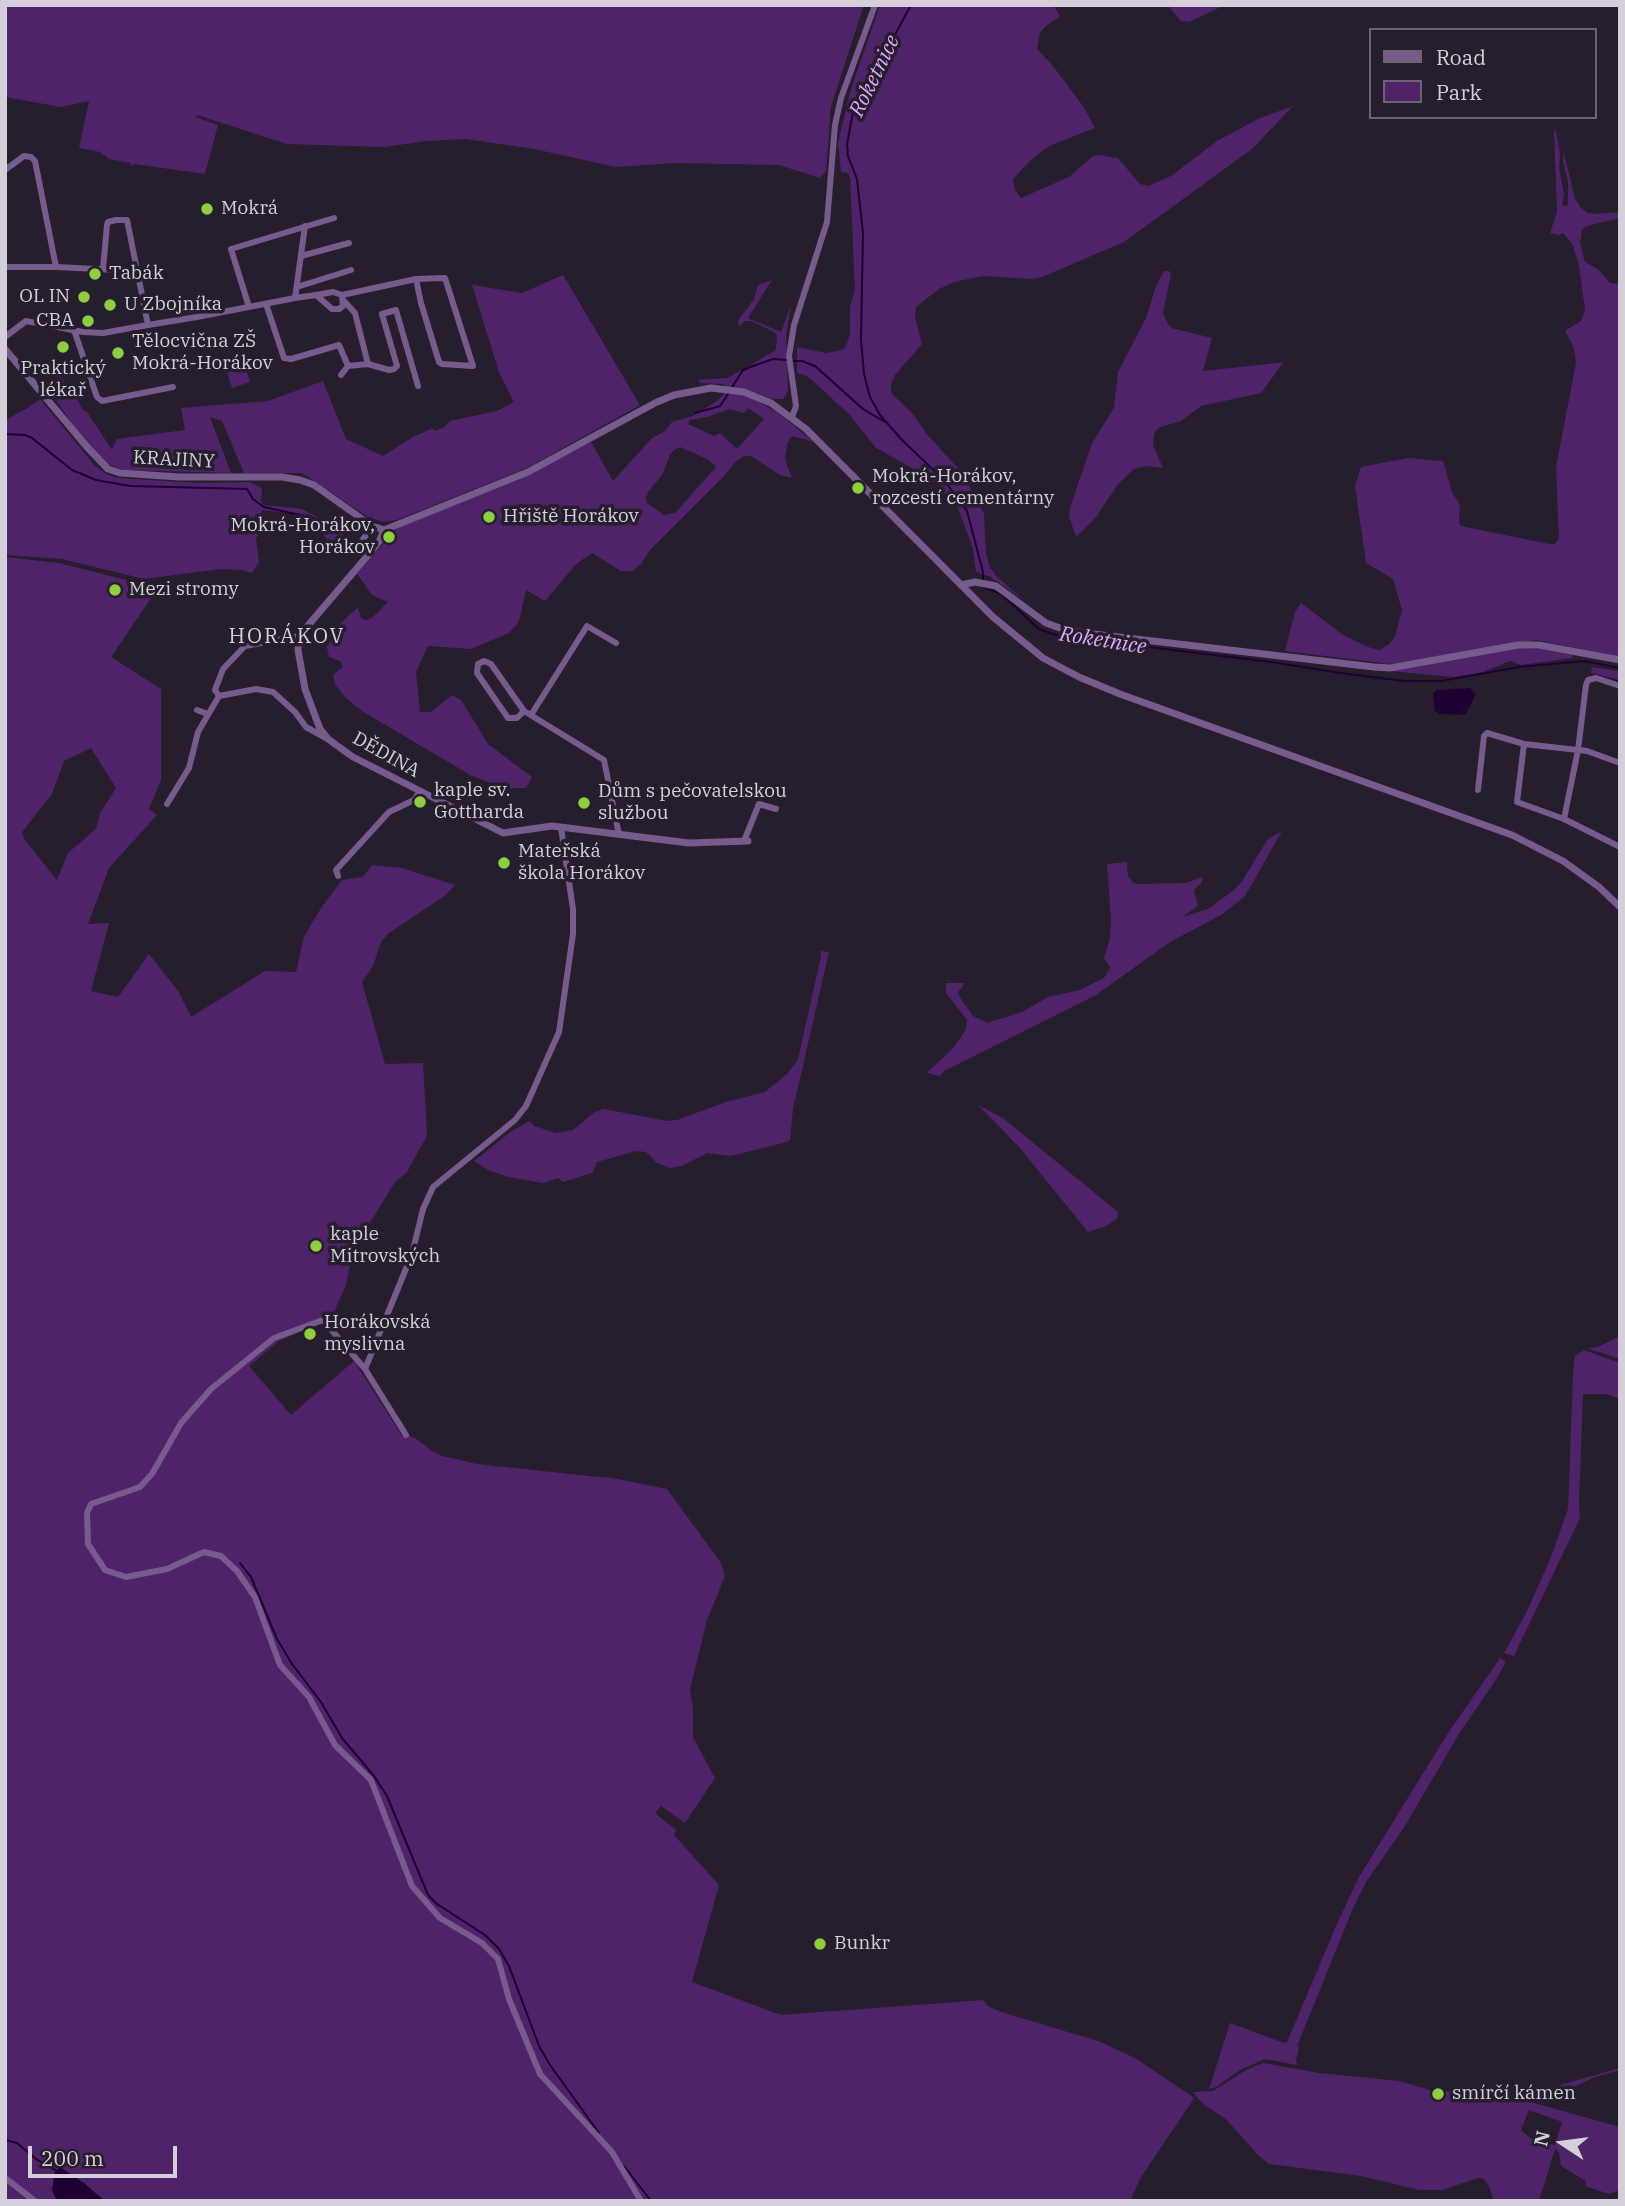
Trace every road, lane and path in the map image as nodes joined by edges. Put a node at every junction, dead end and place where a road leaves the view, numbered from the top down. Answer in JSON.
{"nodes":[{"id":1,"x":875,"y":5,"type":"edge"},
{"id":2,"x":5,"y":170,"type":"edge"},
{"id":3,"x":334,"y":218,"type":"dead end"},
{"id":4,"x":305,"y":226,"type":"junction"},
{"id":5,"x":349,"y":243,"type":"dead end"},
{"id":6,"x":301,"y":256,"type":"junction"},
{"id":7,"x":5,"y":267,"type":"edge"},
{"id":8,"x":56,"y":267,"type":"junction"},
{"id":9,"x":103,"y":269,"type":"junction"},
{"id":10,"x":351,"y":270,"type":"dead end"},
{"id":11,"x":138,"y":271,"type":"junction"},
{"id":12,"x":416,"y":279,"type":"junction"},
{"id":13,"x":297,"y":287,"type":"junction"},
{"id":14,"x":316,"y":295,"type":"junction"},
{"id":15,"x":295,"y":298,"type":"junction"},
{"id":16,"x":343,"y":298,"type":"junction"},
{"id":17,"x":266,"y":304,"type":"junction"},
{"id":18,"x":249,"y":307,"type":"junction"},
{"id":19,"x":148,"y":325,"type":"junction"},
{"id":20,"x":74,"y":330,"type":"junction"},
{"id":21,"x":5,"y":337,"type":"edge"},
{"id":22,"x":5,"y":349,"type":"edge"},
{"id":23,"x":368,"y":364,"type":"junction"},
{"id":24,"x":412,"y":365,"type":"junction"},
{"id":25,"x":348,"y":366,"type":"junction"},
{"id":26,"x":397,"y":366,"type":"junction"},
{"id":27,"x":341,"y":375,"type":"dead end"},
{"id":28,"x":418,"y":386,"type":"dead end"},
{"id":29,"x":173,"y":387,"type":"dead end"},
{"id":30,"x":792,"y":417,"type":"junction"},
{"id":31,"x":372,"y":526,"type":"junction"},
{"id":32,"x":384,"y":530,"type":"junction"},
{"id":33,"x":369,"y":554,"type":"junction"},
{"id":34,"x":961,"y":586,"type":"junction"},
{"id":35,"x":299,"y":636,"type":"junction"},
{"id":36,"x":616,"y":643,"type":"dead end"},
{"id":37,"x":1620,"y":660,"type":"edge"},
{"id":38,"x":1620,"y":686,"type":"edge"},
{"id":39,"x":219,"y":696,"type":"junction"},
{"id":40,"x":197,"y":709,"type":"dead end"},
{"id":41,"x":524,"y":710,"type":"junction"},
{"id":42,"x":208,"y":714,"type":"junction"},
{"id":43,"x":531,"y":715,"type":"junction"},
{"id":44,"x":328,"y":739,"type":"junction"},
{"id":45,"x":1524,"y":744,"type":"junction"},
{"id":46,"x":1578,"y":750,"type":"junction"},
{"id":47,"x":1620,"y":763,"type":"edge"},
{"id":48,"x":1478,"y":790,"type":"dead end"},
{"id":49,"x":419,"y":791,"type":"junction"},
{"id":50,"x":750,"y":801,"type":"dead end"},
{"id":51,"x":167,"y":804,"type":"dead end"},
{"id":52,"x":759,"y":804,"type":"junction"},
{"id":53,"x":776,"y":809,"type":"dead end"},
{"id":54,"x":1564,"y":819,"type":"junction"},
{"id":55,"x":561,"y":828,"type":"junction"},
{"id":56,"x":619,"y":835,"type":"junction"},
{"id":57,"x":746,"y":841,"type":"joint"},
{"id":58,"x":1620,"y":847,"type":"edge"},
{"id":59,"x":338,"y":876,"type":"dead end"},
{"id":60,"x":1620,"y":907,"type":"edge"},
{"id":61,"x":365,"y":1369,"type":"junction"},
{"id":62,"x":406,"y":1435,"type":"dead end"},
{"id":63,"x":5,"y":2178,"type":"edge"},
{"id":64,"x":35,"y":2201,"type":"edge"},
{"id":65,"x":641,"y":2201,"type":"edge"}],
"edges":[{"from":1,"to":30,"type":"street"},
{"from":2,"to":8,"type":"street"},
{"from":3,"to":4,"type":"street"},
{"from":4,"to":6,"type":"street"},
{"from":4,"to":18,"type":"street"},
{"from":5,"to":6,"type":"street"},
{"from":6,"to":13,"type":"street"},
{"from":7,"to":8,"type":"street"},
{"from":8,"to":9,"type":"street"},
{"from":9,"to":11,"type":"street"},
{"from":9,"to":11,"type":"street"},
{"from":10,"to":13,"type":"street"},
{"from":11,"to":19,"type":"street"},
{"from":12,"to":12,"type":"street"},
{"from":12,"to":16,"type":"street"},
{"from":13,"to":15,"type":"street"},
{"from":14,"to":15,"type":"street"},
{"from":14,"to":16,"type":"street"},
{"from":14,"to":16,"type":"street"},
{"from":15,"to":17,"type":"street"},
{"from":16,"to":23,"type":"street"},
{"from":17,"to":18,"type":"street"},
{"from":17,"to":25,"type":"street"},
{"from":18,"to":19,"type":"street"},
{"from":19,"to":20,"type":"street"},
{"from":20,"to":21,"type":"street"},
{"from":20,"to":29,"type":"street"},
{"from":22,"to":31,"type":"street","name":"KRAJINY"},
{"from":23,"to":25,"type":"street"},
{"from":23,"to":26,"type":"street"},
{"from":24,"to":26,"type":"street"},
{"from":24,"to":26,"type":"street"},
{"from":24,"to":28,"type":"street"},
{"from":25,"to":27,"type":"street"},
{"from":30,"to":32,"type":"street"},
{"from":30,"to":34,"type":"street"},
{"from":31,"to":32,"type":"street","name":"KRAJINY"},
{"from":31,"to":33,"type":"street"},
{"from":32,"to":33,"type":"street"},
{"from":33,"to":35,"type":"street"},
{"from":34,"to":37,"type":"street"},
{"from":34,"to":60,"type":"street"},
{"from":35,"to":39,"type":"street"},
{"from":35,"to":44,"type":"street","name":"DĚDINA"},
{"from":36,"to":43,"type":"street"},
{"from":38,"to":46,"type":"street"},
{"from":39,"to":42,"type":"street"},
{"from":39,"to":44,"type":"street"},
{"from":40,"to":42,"type":"street"},
{"from":41,"to":41,"type":"street"},
{"from":41,"to":43,"type":"street"},
{"from":42,"to":51,"type":"street"},
{"from":43,"to":56,"type":"street"},
{"from":44,"to":49,"type":"street","name":"DĚDINA"},
{"from":45,"to":46,"type":"street"},
{"from":45,"to":48,"type":"street"},
{"from":45,"to":54,"type":"street"},
{"from":46,"to":47,"type":"street"},
{"from":46,"to":54,"type":"street"},
{"from":49,"to":55,"type":"street","name":"DĚDINA"},
{"from":49,"to":59,"type":"street"},
{"from":50,"to":52,"type":"street"},
{"from":52,"to":53,"type":"street"},
{"from":52,"to":57,"type":"street"},
{"from":54,"to":58,"type":"street"},
{"from":55,"to":56,"type":"street","name":"DĚDINA"},
{"from":55,"to":61,"type":"street"},
{"from":56,"to":57,"type":"street","name":"DĚDINA"},
{"from":61,"to":62,"type":"street"},
{"from":61,"to":65,"type":"street"},
{"from":63,"to":64,"type":"street"}]}
